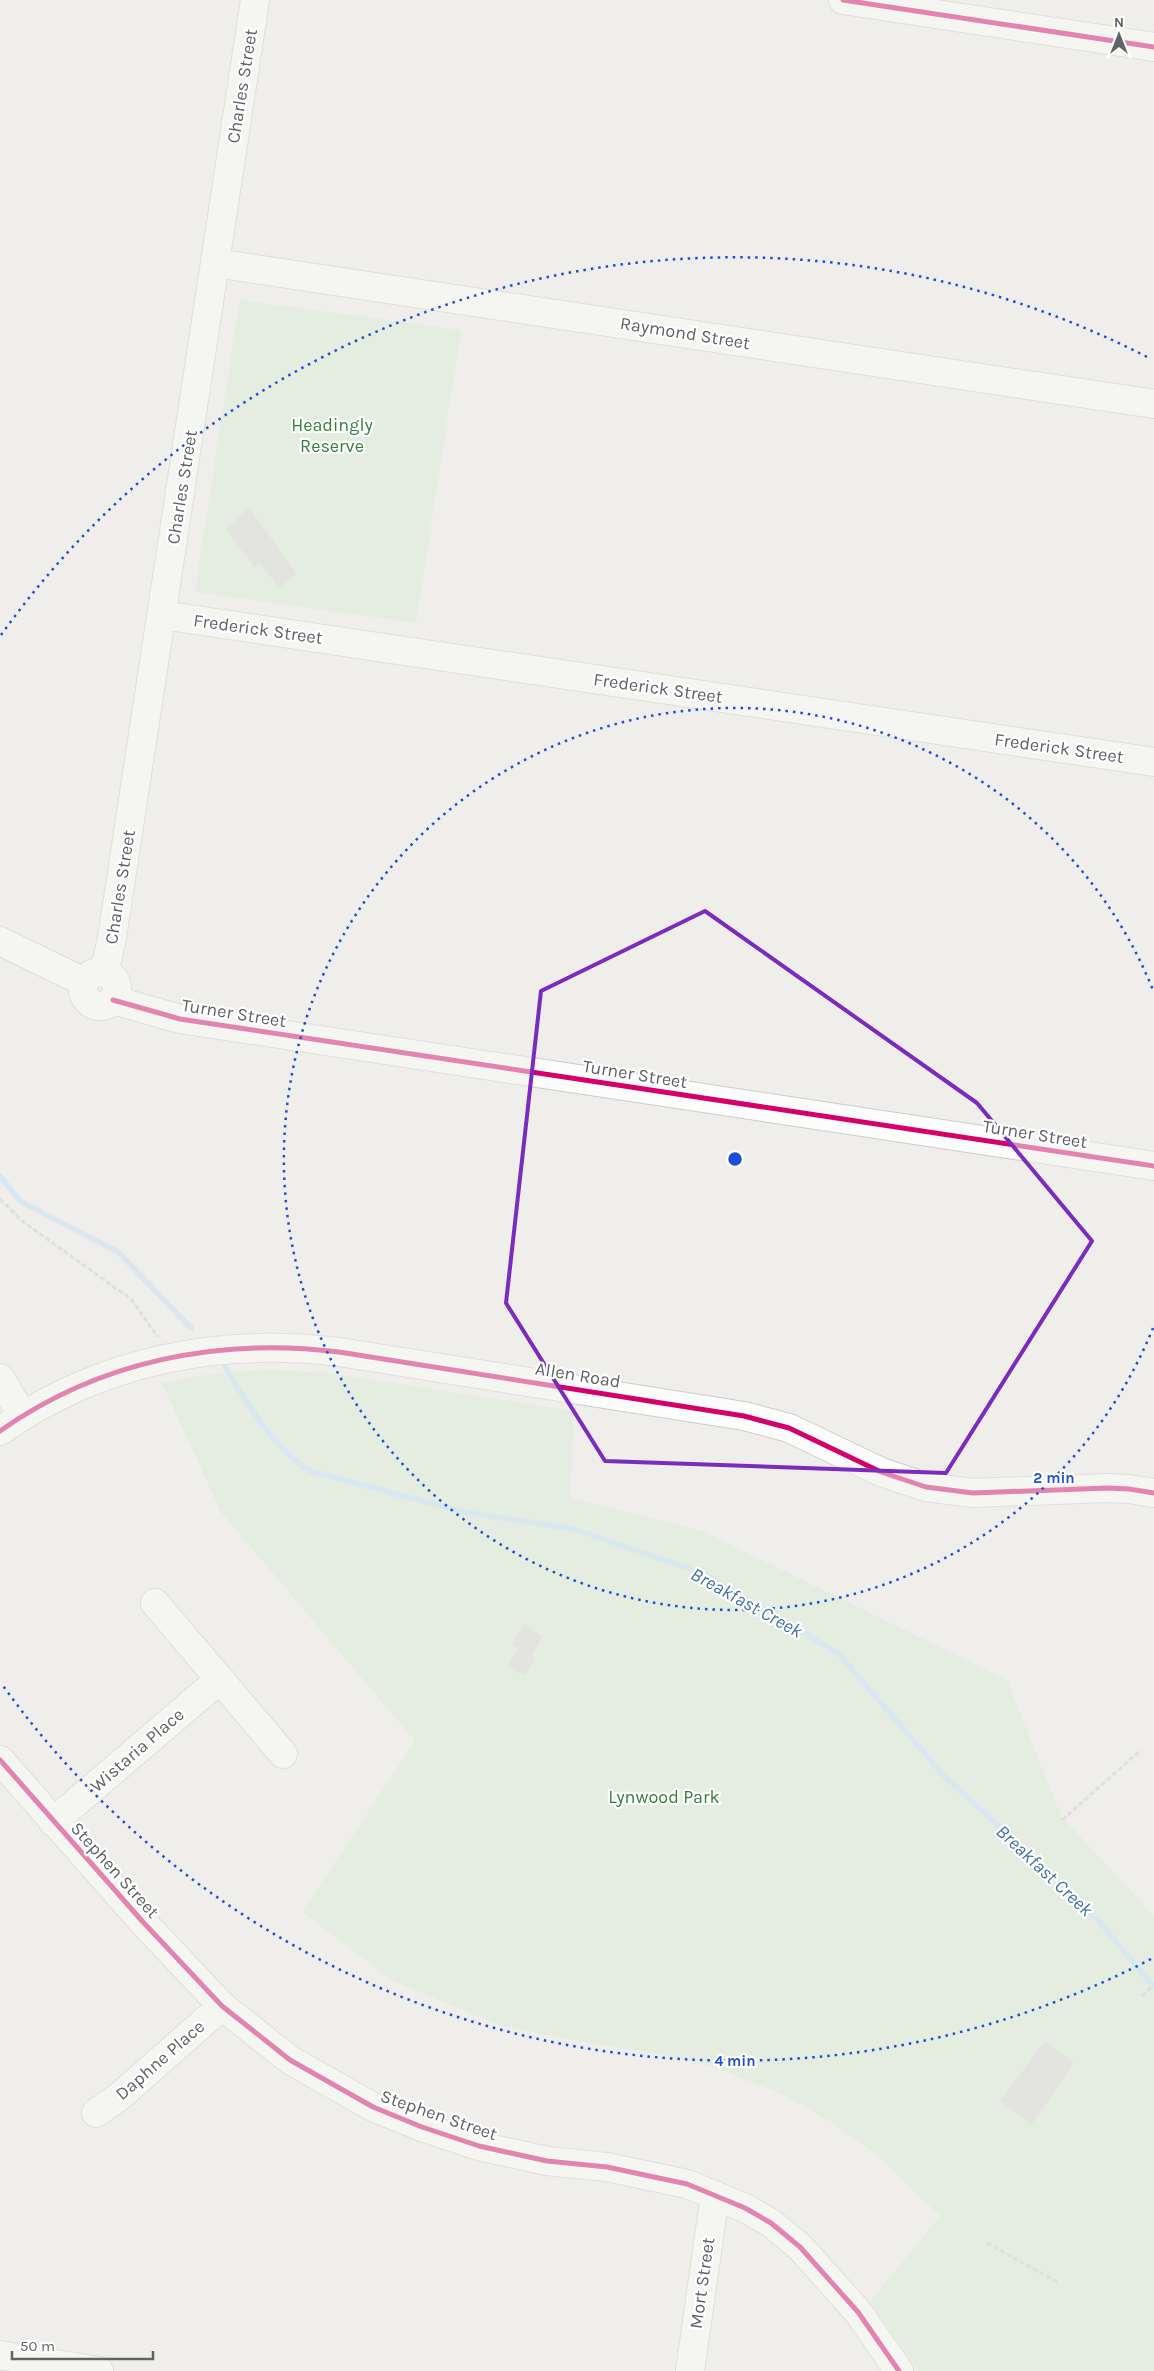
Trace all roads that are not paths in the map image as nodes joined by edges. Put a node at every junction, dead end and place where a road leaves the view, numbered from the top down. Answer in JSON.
{"nodes":[{"id":1,"x":254,"y":0,"type":"edge"},
{"id":2,"x":843,"y":0,"type":"edge"},
{"id":3,"x":1154,"y":47,"type":"edge"},
{"id":4,"x":215,"y":263,"type":"junction"},
{"id":5,"x":1154,"y":404,"type":"edge"},
{"id":6,"x":162,"y":615,"type":"junction"},
{"id":7,"x":1154,"y":762,"type":"edge"},
{"id":8,"x":0,"y":942,"type":"edge"},
{"id":9,"x":94,"y":978,"type":"junction"},
{"id":10,"x":1154,"y":1166,"type":"edge"},
{"id":11,"x":0,"y":1378,"type":"edge"},
{"id":12,"x":22,"y":1415,"type":"junction"},
{"id":13,"x":0,"y":1431,"type":"edge"},
{"id":14,"x":1154,"y":1493,"type":"edge"},
{"id":15,"x":155,"y":1603,"type":"dead end"},
{"id":16,"x":220,"y":1679,"type":"junction"},
{"id":17,"x":283,"y":1754,"type":"dead end"},
{"id":18,"x":0,"y":1760,"type":"edge"},
{"id":19,"x":53,"y":1822,"type":"junction"},
{"id":20,"x":222,"y":2006,"type":"junction"},
{"id":21,"x":96,"y":2113,"type":"dead end"},
{"id":22,"x":715,"y":2195,"type":"junction"},
{"id":23,"x":0,"y":2355,"type":"edge"},
{"id":24,"x":99,"y":2371,"type":"edge"},
{"id":25,"x":690,"y":2371,"type":"edge"},
{"id":26,"x":899,"y":2371,"type":"edge"}],
"edges":[{"from":1,"to":4,"type":"street","name":"Charles Street"},
{"from":2,"to":3,"type":"street"},
{"from":4,"to":5,"type":"street","name":"Raymond Street"},
{"from":4,"to":6,"type":"street","name":"Charles Street"},
{"from":6,"to":7,"type":"street","name":"Frederick Street"},
{"from":6,"to":9,"type":"street","name":"Charles Street"},
{"from":8,"to":9,"type":"street"},
{"from":9,"to":10,"type":"street","name":"Turner Street"},
{"from":11,"to":12,"type":"street"},
{"from":12,"to":13,"type":"street","name":"Allen Road"},
{"from":12,"to":14,"type":"street","name":"Allen Road"},
{"from":15,"to":16,"type":"street"},
{"from":16,"to":17,"type":"street"},
{"from":16,"to":19,"type":"street","name":"Wistaria Place"},
{"from":18,"to":19,"type":"street","name":"Stephen Street"},
{"from":19,"to":20,"type":"street","name":"Stephen Street"},
{"from":20,"to":21,"type":"street","name":"Daphne Place"},
{"from":20,"to":22,"type":"street","name":"Stephen Street"},
{"from":22,"to":25,"type":"street","name":"Mort Street"},
{"from":22,"to":26,"type":"street","name":"Stephen Street"},
{"from":23,"to":24,"type":"street"}]}
